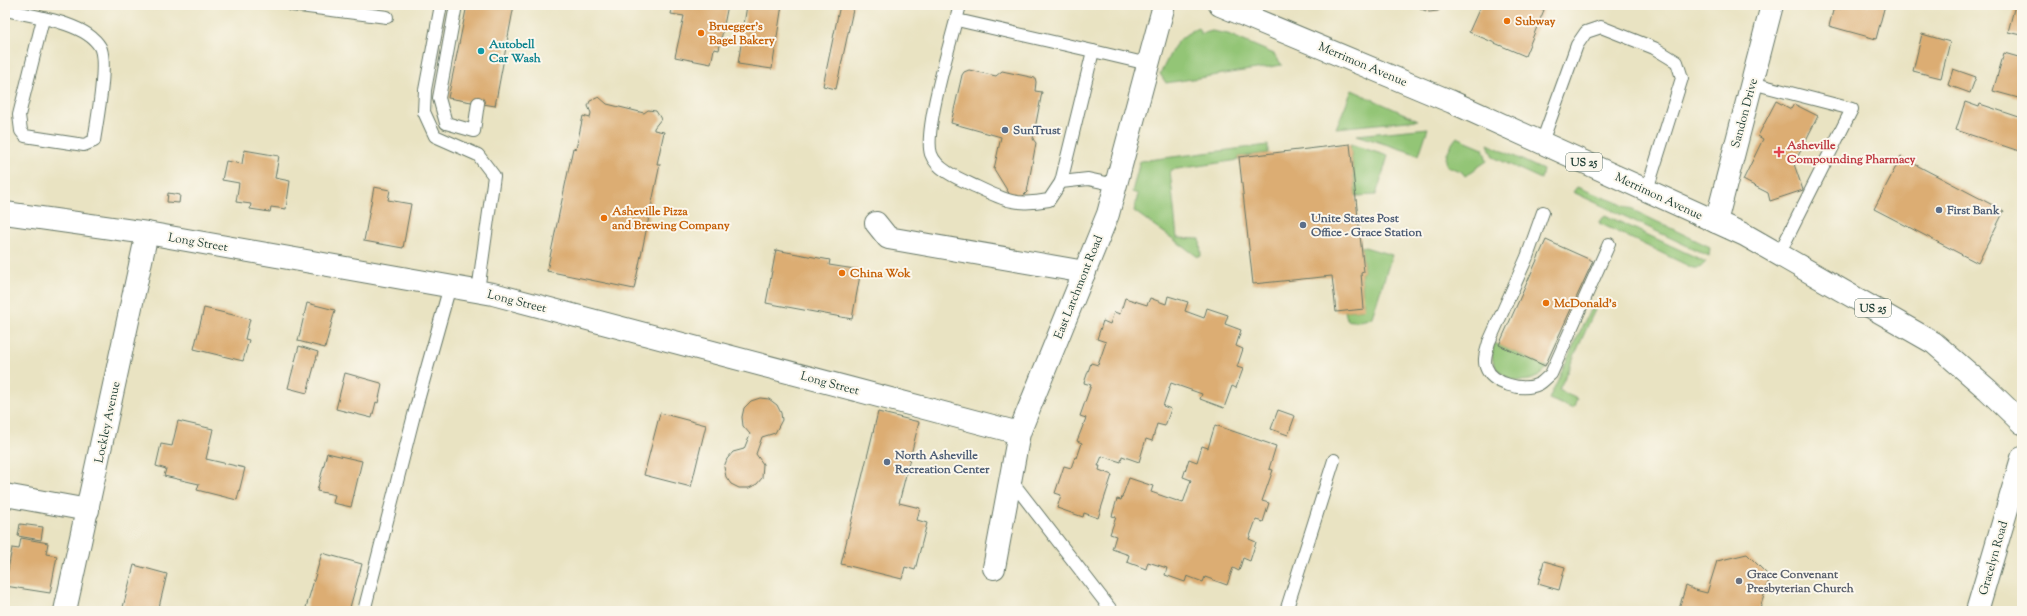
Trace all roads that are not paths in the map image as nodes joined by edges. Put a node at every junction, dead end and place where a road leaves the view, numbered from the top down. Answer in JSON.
{"nodes":[{"id":1,"x":292,"y":5,"type":"edge"},
{"id":2,"x":441,"y":5,"type":"edge"},
{"id":3,"x":456,"y":5,"type":"edge"},
{"id":4,"x":960,"y":5,"type":"edge"},
{"id":5,"x":1164,"y":5,"type":"edge"},
{"id":6,"x":1220,"y":5,"type":"edge"},
{"id":7,"x":1772,"y":5,"type":"edge"},
{"id":8,"x":328,"y":7,"type":"edge"},
{"id":9,"x":5,"y":10,"type":"edge"},
{"id":10,"x":387,"y":17,"type":"dead end"},
{"id":11,"x":42,"y":19,"type":"junction"},
{"id":12,"x":957,"y":20,"type":"junction"},
{"id":13,"x":1093,"y":51,"type":"junction"},
{"id":14,"x":1148,"y":64,"type":"junction"},
{"id":15,"x":1752,"y":83,"type":"junction"},
{"id":16,"x":478,"y":103,"type":"dead end"},
{"id":17,"x":1542,"y":142,"type":"junction"},
{"id":18,"x":1061,"y":182,"type":"junction"},
{"id":19,"x":1116,"y":185,"type":"junction"},
{"id":20,"x":1647,"y":190,"type":"junction"},
{"id":21,"x":1543,"y":212,"type":"dead end"},
{"id":22,"x":5,"y":213,"type":"edge"},
{"id":23,"x":1716,"y":222,"type":"junction"},
{"id":24,"x":876,"y":223,"type":"dead end"},
{"id":25,"x":147,"y":233,"type":"junction"},
{"id":26,"x":1609,"y":244,"type":"dead end"},
{"id":27,"x":1779,"y":254,"type":"junction"},
{"id":28,"x":1085,"y":272,"type":"junction"},
{"id":29,"x":450,"y":286,"type":"junction"},
{"id":30,"x":478,"y":292,"type":"junction"},
{"id":31,"x":2022,"y":423,"type":"edge"},
{"id":32,"x":1019,"y":434,"type":"junction"},
{"id":33,"x":2022,"y":458,"type":"edge"},
{"id":34,"x":1334,"y":460,"type":"dead end"},
{"id":35,"x":1010,"y":479,"type":"junction"},
{"id":36,"x":5,"y":494,"type":"edge"},
{"id":37,"x":88,"y":510,"type":"junction"},
{"id":38,"x":994,"y":568,"type":"dead end"},
{"id":39,"x":65,"y":611,"type":"edge"},
{"id":40,"x":364,"y":611,"type":"edge"},
{"id":41,"x":1112,"y":611,"type":"edge"},
{"id":42,"x":1286,"y":611,"type":"edge"},
{"id":43,"x":1977,"y":611,"type":"edge"}],
"edges":[{"from":1,"to":8,"type":"lane"},
{"from":2,"to":30,"type":"lane"},
{"from":3,"to":16,"type":"lane"},
{"from":4,"to":12,"type":"lane"},
{"from":5,"to":14,"type":"street","name":"East Larchmont Road"},
{"from":6,"to":17,"type":"street","name":"Merrimon Avenue","number":"US 25"},
{"from":7,"to":15,"type":"street","name":"Sandon Drive"},
{"from":8,"to":10,"type":"lane"},
{"from":9,"to":11,"type":"lane"},
{"from":11,"to":11,"type":"lane"},
{"from":12,"to":13,"type":"lane"},
{"from":12,"to":18,"type":"lane"},
{"from":13,"to":14,"type":"lane"},
{"from":13,"to":18,"type":"lane"},
{"from":14,"to":19,"type":"street","name":"East Larchmont Road"},
{"from":15,"to":23,"type":"street","name":"Sandon Drive"},
{"from":15,"to":27,"type":"lane"},
{"from":17,"to":20,"type":"street","name":"Merrimon Avenue","number":"US 25"},
{"from":17,"to":20,"type":"lane"},
{"from":18,"to":19,"type":"lane"},
{"from":19,"to":28,"type":"street","name":"East Larchmont Road"},
{"from":20,"to":23,"type":"street","name":"Merrimon Avenue","number":"US 25"},
{"from":21,"to":26,"type":"lane"},
{"from":22,"to":25,"type":"street","name":"Long Street"},
{"from":23,"to":27,"type":"street","name":"Merrimon Avenue","number":"US 25"},
{"from":24,"to":28,"type":"street"},
{"from":25,"to":29,"type":"street","name":"Long Street"},
{"from":25,"to":37,"type":"street","name":"Lockley Avenue"},
{"from":27,"to":31,"type":"street","name":"Merrimon Avenue","number":"US 25"},
{"from":28,"to":32,"type":"street","name":"East Larchmont Road"},
{"from":29,"to":30,"type":"street","name":"Long Street"},
{"from":29,"to":40,"type":"lane"},
{"from":30,"to":32,"type":"street","name":"Long Street"},
{"from":32,"to":35,"type":"street","name":"East Larchmont Road"},
{"from":33,"to":43,"type":"street","name":"Gracelyn Road"},
{"from":34,"to":42,"type":"lane"},
{"from":35,"to":38,"type":"street","name":"East Larchmont Road"},
{"from":35,"to":41,"type":"lane"},
{"from":36,"to":37,"type":"street"},
{"from":37,"to":39,"type":"street","name":"Lockley Avenue"}]}
